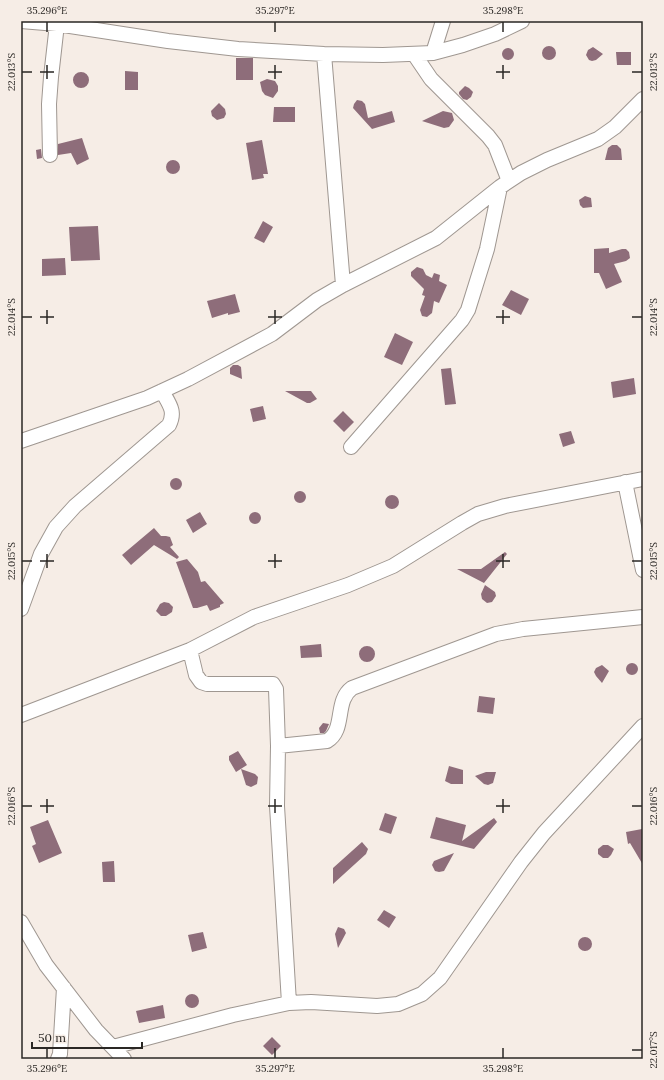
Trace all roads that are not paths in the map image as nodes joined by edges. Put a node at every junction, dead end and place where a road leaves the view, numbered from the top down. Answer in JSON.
{"nodes":[{"id":1,"x":21,"y":21,"type":"edge"},
{"id":2,"x":443,"y":21,"type":"edge"},
{"id":3,"x":522,"y":21,"type":"edge"},
{"id":4,"x":57,"y":24,"type":"junction"},
{"id":5,"x":433,"y":53,"type":"junction"},
{"id":6,"x":324,"y":54,"type":"junction"},
{"id":7,"x":414,"y":54,"type":"junction"},
{"id":8,"x":643,"y":99,"type":"edge"},
{"id":9,"x":50,"y":155,"type":"dead end"},
{"id":10,"x":505,"y":184,"type":"junction"},
{"id":11,"x":343,"y":285,"type":"junction"},
{"id":12,"x":162,"y":391,"type":"junction"},
{"id":13,"x":21,"y":441,"type":"edge"},
{"id":14,"x":351,"y":447,"type":"dead end"},
{"id":15,"x":643,"y":479,"type":"edge"},
{"id":16,"x":625,"y":482,"type":"junction"},
{"id":17,"x":643,"y":570,"type":"edge"},
{"id":18,"x":21,"y":609,"type":"edge"},
{"id":19,"x":643,"y":617,"type":"edge"},
{"id":20,"x":190,"y":650,"type":"junction"},
{"id":21,"x":21,"y":715,"type":"edge"},
{"id":22,"x":643,"y":726,"type":"edge"},
{"id":23,"x":278,"y":746,"type":"junction"},
{"id":24,"x":21,"y":922,"type":"edge"},
{"id":25,"x":64,"y":988,"type":"junction"},
{"id":26,"x":289,"y":1003,"type":"junction"},
{"id":27,"x":113,"y":1047,"type":"junction"},
{"id":28,"x":60,"y":1057,"type":"edge"},
{"id":29,"x":124,"y":1059,"type":"edge"}],
"edges":[{"from":1,"to":4,"type":"street"},
{"from":2,"to":5,"type":"street"},
{"from":3,"to":5,"type":"street"},
{"from":4,"to":6,"type":"street"},
{"from":4,"to":9,"type":"street"},
{"from":5,"to":7,"type":"street"},
{"from":6,"to":7,"type":"street"},
{"from":6,"to":11,"type":"street"},
{"from":7,"to":10,"type":"street"},
{"from":8,"to":10,"type":"street"},
{"from":10,"to":11,"type":"street"},
{"from":10,"to":14,"type":"street"},
{"from":11,"to":12,"type":"street"},
{"from":12,"to":13,"type":"street"},
{"from":12,"to":18,"type":"street"},
{"from":15,"to":16,"type":"street"},
{"from":16,"to":17,"type":"street"},
{"from":16,"to":20,"type":"street"},
{"from":19,"to":23,"type":"street"},
{"from":20,"to":21,"type":"street"},
{"from":20,"to":23,"type":"street"},
{"from":22,"to":26,"type":"street"},
{"from":23,"to":26,"type":"street"},
{"from":24,"to":25,"type":"street"},
{"from":25,"to":27,"type":"street"},
{"from":25,"to":28,"type":"street"},
{"from":26,"to":27,"type":"street"},
{"from":27,"to":29,"type":"street"}]}
